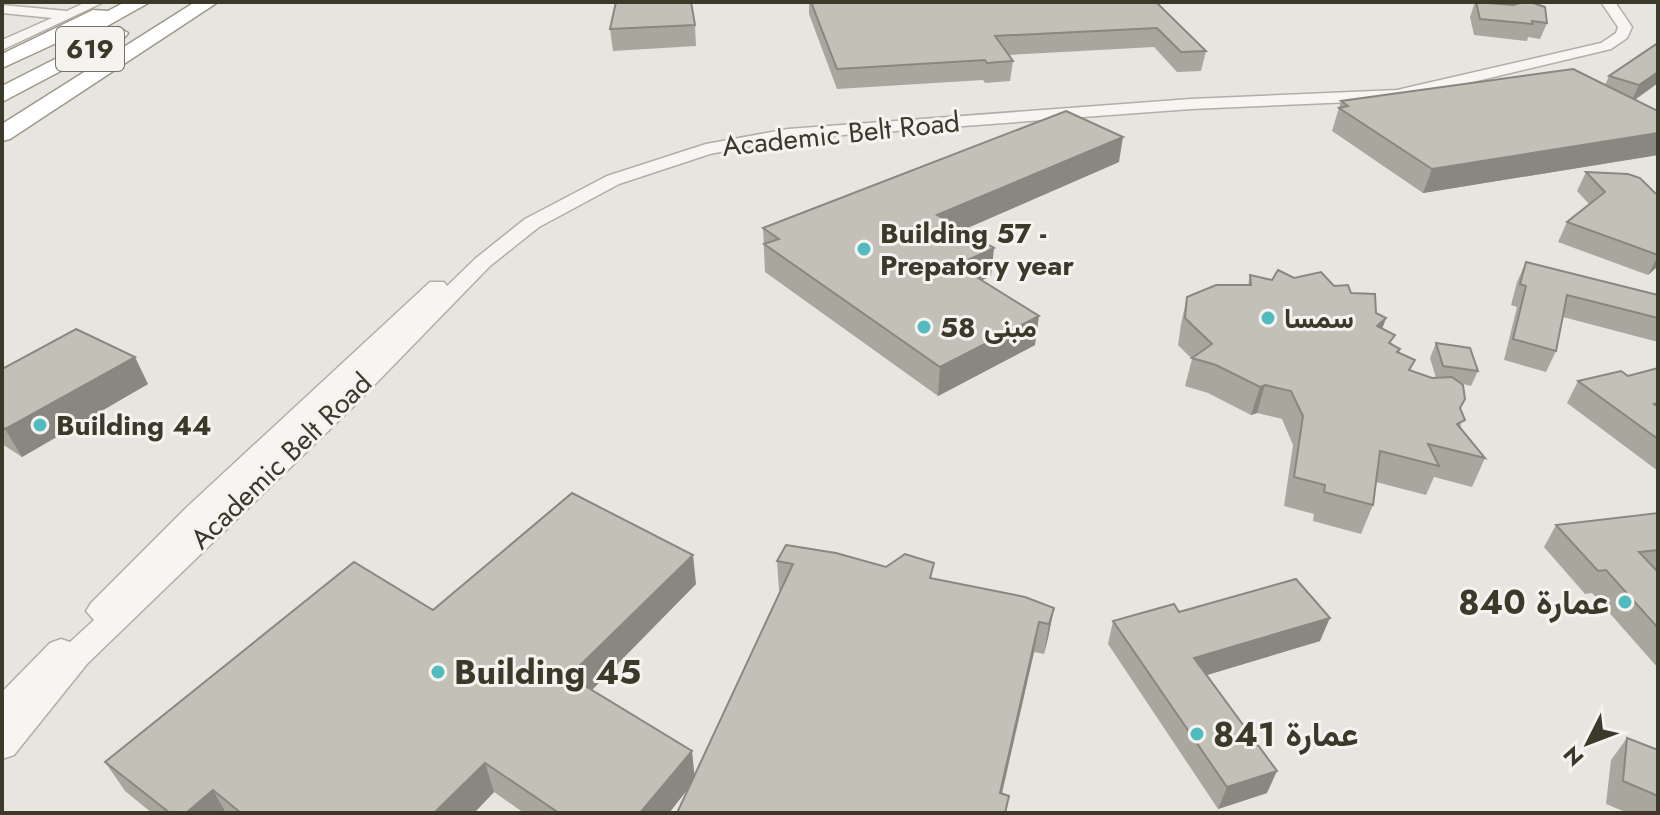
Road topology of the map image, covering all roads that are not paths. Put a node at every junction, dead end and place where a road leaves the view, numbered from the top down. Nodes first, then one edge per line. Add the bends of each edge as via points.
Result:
1 (97, 2) edge
2 (126, 2) edge
3 (140, 2) edge
4 (177, 2) edge
5 (208, 2) edge
6 (1595, 2) edge
7 (1608, 2) edge
8 (2, 9) edge
9 (70, 15) junction
10 (2, 46) edge
11 (2, 62) edge
12 (2, 72) edge
13 (2, 95) edge
14 (2, 134) edge
15 (2, 713) edge
16 (2, 745) edge

1 - 9 street
2 - 11 highway
3 - 12 highway, 619
4 - 13 highway, 619
5 - 14 highway
6 - 15 street, Academic Belt Road via 1608,26 1595,40 1407,84 788,127 658,154 560,191 530,208 463,262 196,514
7 - 16 street, Academic Belt Road via 1625,27 1606,46 1416,91 788,134 706,149 613,180 555,209 483,262 346,401 76,655
8 - 9 street
9 - 10 street

